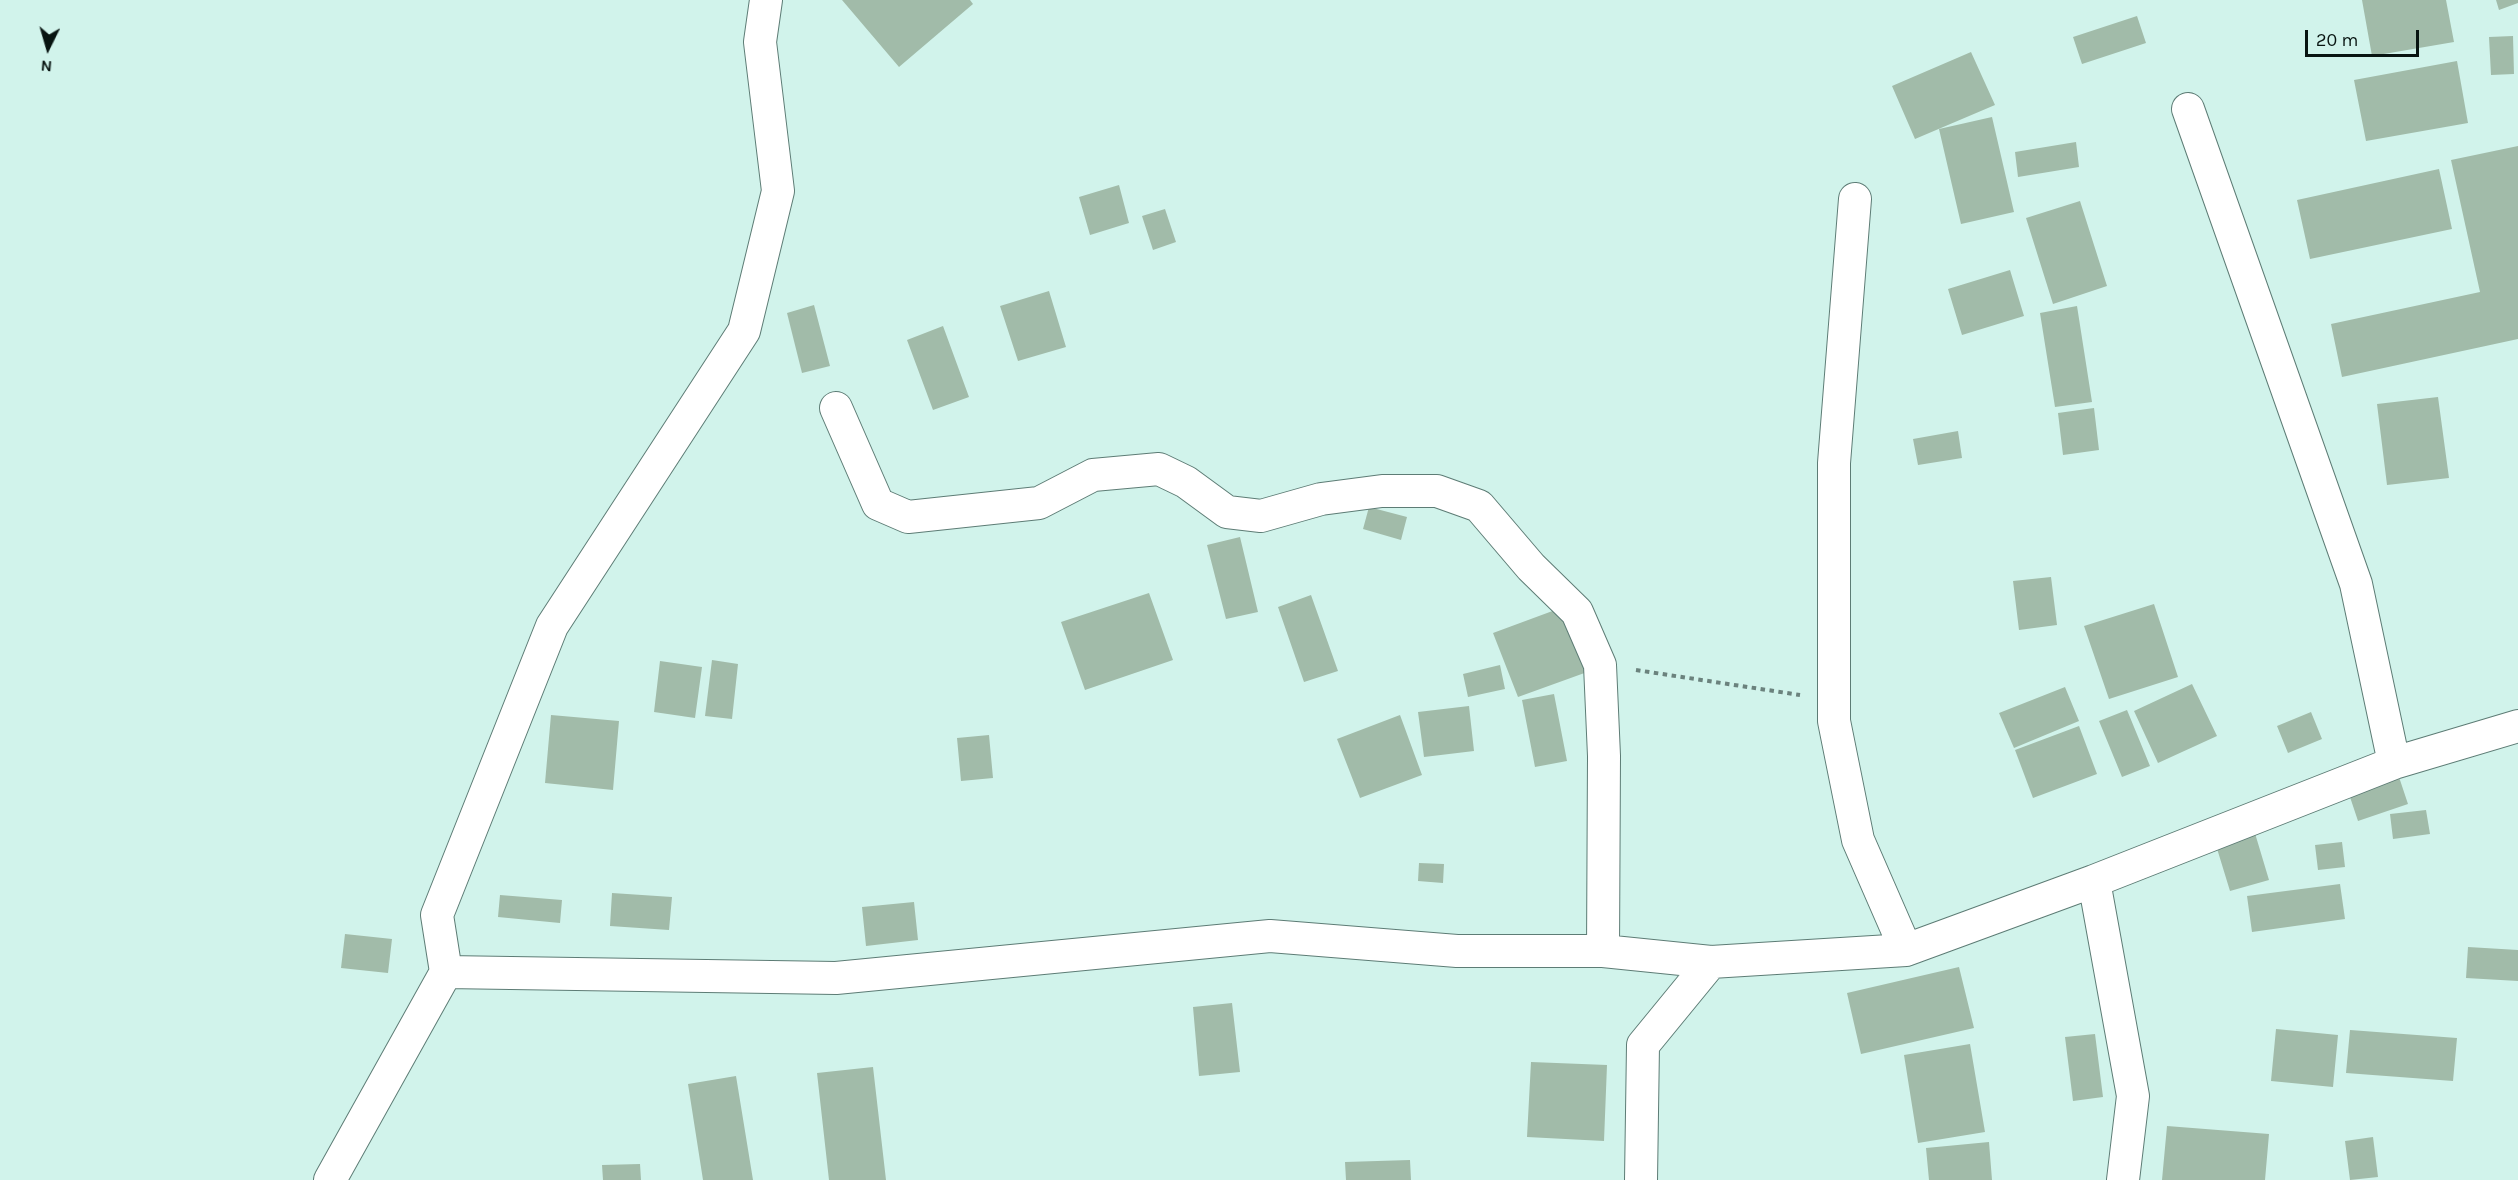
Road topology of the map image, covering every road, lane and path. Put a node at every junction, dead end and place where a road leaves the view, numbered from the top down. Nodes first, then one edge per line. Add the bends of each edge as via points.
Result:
1 (765, 0) edge
2 (2187, 110) dead end
3 (1855, 199) dead end
4 (836, 408) dead end
5 (1600, 665) junction
6 (1834, 720) junction
7 (2516, 736) edge
8 (2394, 763) junction
9 (2094, 880) junction
10 (1906, 950) junction
11 (1603, 951) junction
12 (1711, 962) junction
13 (446, 972) junction
14 (330, 1180) edge
15 (1641, 1180) edge
16 (2123, 1180) edge

1 - 13 street via 760,42 778,191 744,331 552,626 437,915
2 - 8 street via 2356,584
3 - 6 street via 1834,464
4 - 5 street via 878,504 908,517 1039,503 1093,476 1159,469 1186,482 1227,512 1261,516 1321,499 1382,491 1437,491 1479,506 1531,567 1577,612
5 - 6 path via 1798,693
5 - 11 street via 1604,756
6 - 10 street via 1858,840
7 - 8 street
8 - 9 street
9 - 10 street
9 - 16 street via 2133,1096
10 - 12 street
11 - 12 street
11 - 13 street via 1457,951 1270,936 836,978
12 - 15 street via 1642,1045
13 - 14 street

